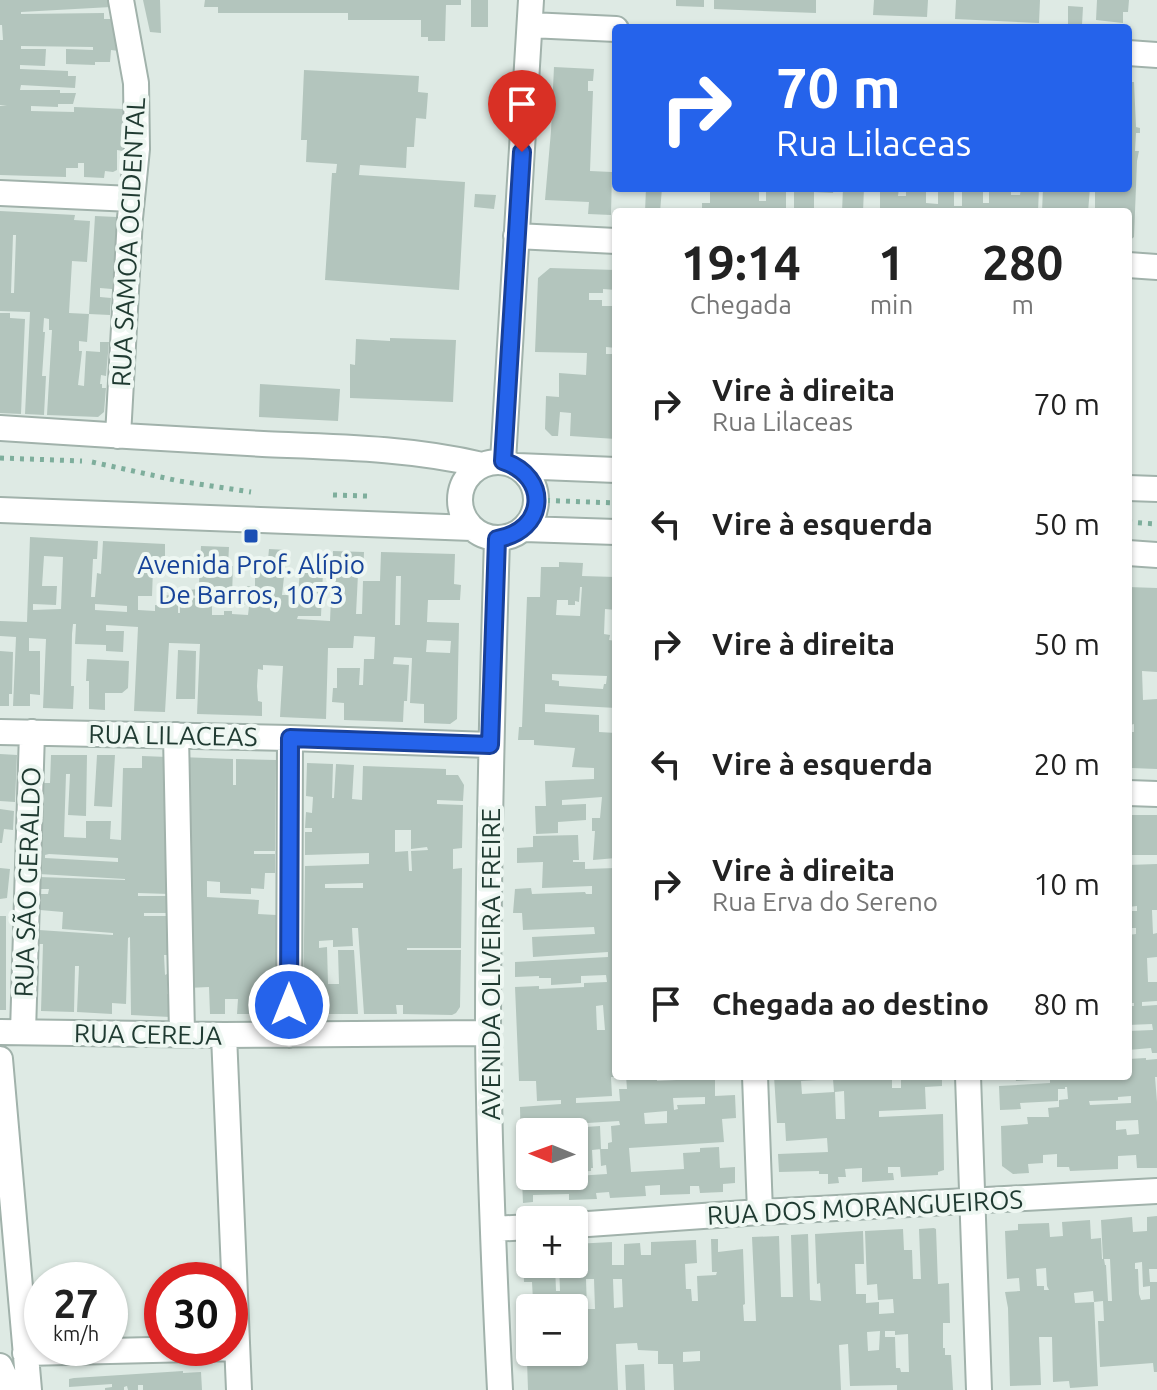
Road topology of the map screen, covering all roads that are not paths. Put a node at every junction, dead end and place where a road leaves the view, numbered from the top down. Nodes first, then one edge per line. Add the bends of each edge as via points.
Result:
1 (121, 0) edge
2 (531, 0) edge
3 (530, 25) junction
4 (612, 29) edge
5 (1132, 53) edge
6 (1157, 55) edge
7 (0, 193) edge
8 (132, 199) junction
9 (516, 236) junction
10 (612, 241) edge
11 (1132, 265) edge
12 (1157, 267) edge
13 (0, 428) edge
14 (118, 436) junction
15 (501, 464) junction
16 (612, 470) edge
17 (1132, 488) edge
18 (1157, 489) edge
19 (0, 510) edge
20 (472, 528) junction
21 (524, 529) junction
22 (612, 532) edge
23 (1157, 537) edge
24 (497, 539) junction
25 (1132, 553) edge
26 (1156, 555) edge
27 (0, 732) edge
28 (32, 732) junction
29 (176, 735) junction
30 (290, 738) junction
31 (490, 745) junction
32 (1132, 793) edge
33 (1157, 794) edge
34 (11, 1032) edge
35 (488, 1033) junction
36 (182, 1034) junction
37 (224, 1035) junction
38 (289, 1035) junction
39 (0, 1059) edge
40 (755, 1080) edge
41 (968, 1080) edge
42 (1157, 1191) edge
43 (972, 1201) junction
44 (760, 1212) junction
45 (588, 1224) edge
46 (516, 1228) edge
47 (493, 1229) junction
48 (233, 1262) edge
49 (24, 1341) edge
50 (0, 1366) edge
51 (26, 1366) edge
52 (238, 1366) edge
53 (11, 1390) edge
54 (29, 1390) edge
55 (239, 1390) edge
56 (500, 1390) edge
57 (979, 1390) edge

1 - 8 street, RUA SAMOA OCIDENTAL via 136,83
2 - 3 street
3 - 4 street
3 - 9 street
5 - 6 street
7 - 8 street
8 - 14 street, RUA SAMOA OCIDENTAL
9 - 10 street
9 - 15 street
11 - 12 street
13 - 14 street
14 - 15 street via 370,449
15 - 16 street
15 - 20 street via 471,473 463,486 461,510
15 - 21 street via 528,475 535,489 533,517
17 - 18 street
19 - 20 street
20 - 24 street
21 - 22 street
21 - 24 street
23 - 26 street
24 - 31 street, AVENIDA OLIVEIRA FREIRE
25 - 26 street
27 - 28 street, RUA LILACEAS
28 - 29 street, RUA LILACEAS
28 - 34 street, RUA SÃO GERALDO
29 - 30 street, RUA LILACEAS
29 - 36 street
30 - 31 street, RUA LILACEAS
30 - 38 street
31 - 35 street, AVENIDA OLIVEIRA FREIRE
32 - 33 street
34 - 36 street, RUA CEREJA
35 - 38 street, RUA CEREJA
35 - 47 street, AVENIDA OLIVEIRA FREIRE
36 - 37 street, RUA CEREJA
37 - 38 street, RUA CEREJA
37 - 48 street
39 - 49 street
40 - 44 street
41 - 43 street
42 - 43 street, RUA DOS MORANGUEIROS
43 - 44 street, RUA DOS MORANGUEIROS
43 - 57 street
44 - 45 street, RUA DOS MORANGUEIROS
46 - 47 street
47 - 56 street, AVENIDA OLIVEIRA FREIRE
50 - 53 street
51 - 54 street
52 - 55 street

